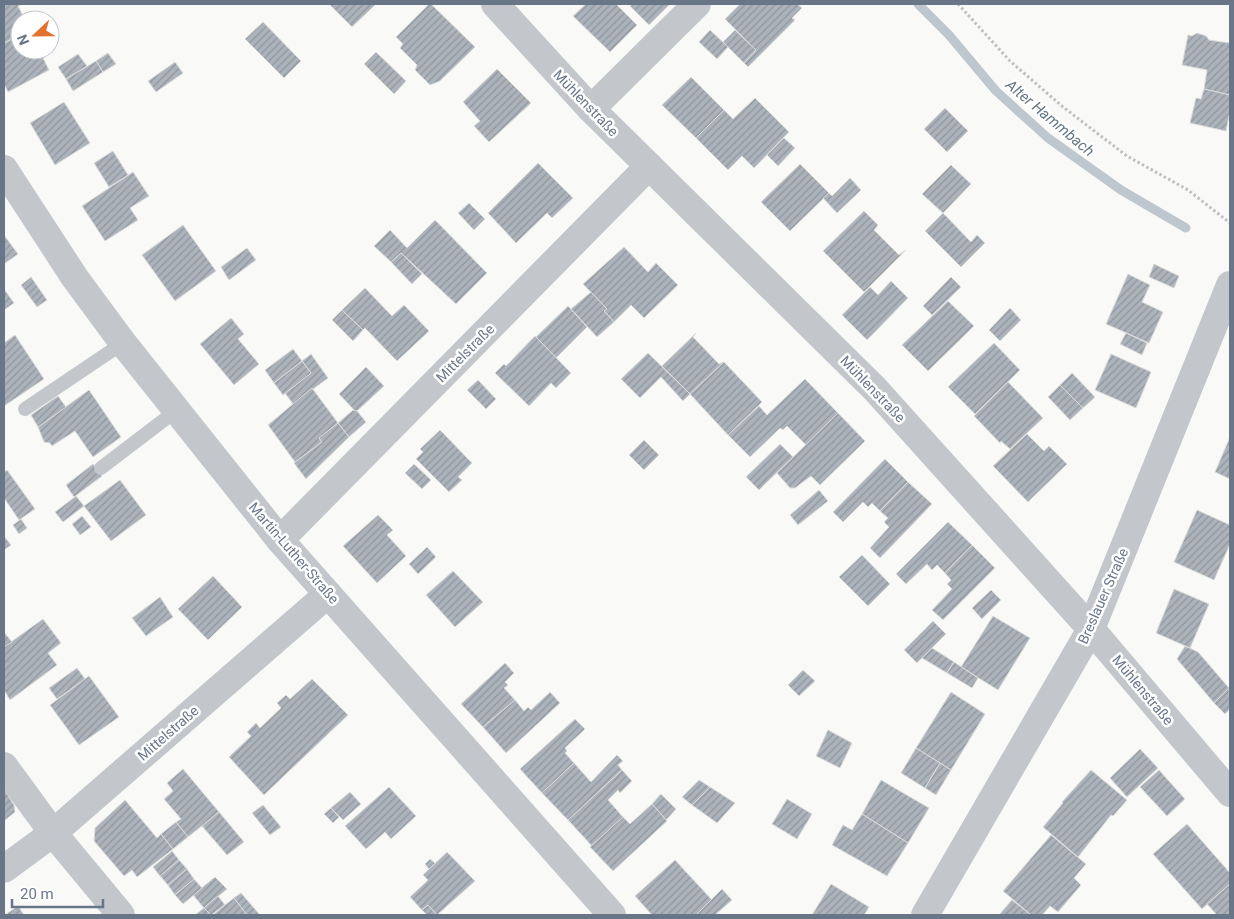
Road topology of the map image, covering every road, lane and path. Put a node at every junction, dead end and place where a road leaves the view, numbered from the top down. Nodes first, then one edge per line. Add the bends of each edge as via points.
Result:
1 (495, 4) edge
2 (697, 4) edge
3 (958, 4) edge
4 (591, 109) junction
5 (649, 166) junction
6 (4, 170) edge
7 (1230, 223) edge
8 (1230, 285) edge
9 (123, 343) junction
10 (26, 409) dead end
11 (176, 410) junction
12 (101, 468) dead end
13 (280, 540) junction
14 (328, 594) junction
15 (1091, 629) junction
16 (4, 766) edge
17 (1230, 793) edge
18 (53, 833) junction
19 (4, 869) edge
20 (121, 915) edge
21 (612, 915) edge
22 (925, 915) edge

1 - 4 street, Mühlenstraße
2 - 4 street
3 - 7 path via 1010,61 1063,107 1127,156 1188,190
4 - 5 street, Mühlenstraße
5 - 13 street, Mittelstraße
5 - 15 street, Mühlenstraße via 875,389
6 - 9 street, Martin-Luther-Straße via 75,278
8 - 15 street, Breslauer Straße
9 - 10 lane
9 - 11 street, Martin-Luther-Straße
11 - 12 lane
11 - 13 street, Martin-Luther-Straße
13 - 14 street, Martin-Luther-Straße
14 - 18 street, Mittelstraße
14 - 21 street, Martin-Luther-Straße
15 - 17 street, Mühlenstraße
15 - 22 street, Breslauer Straße
16 - 18 street
18 - 19 street, Mittelstraße
18 - 20 street

